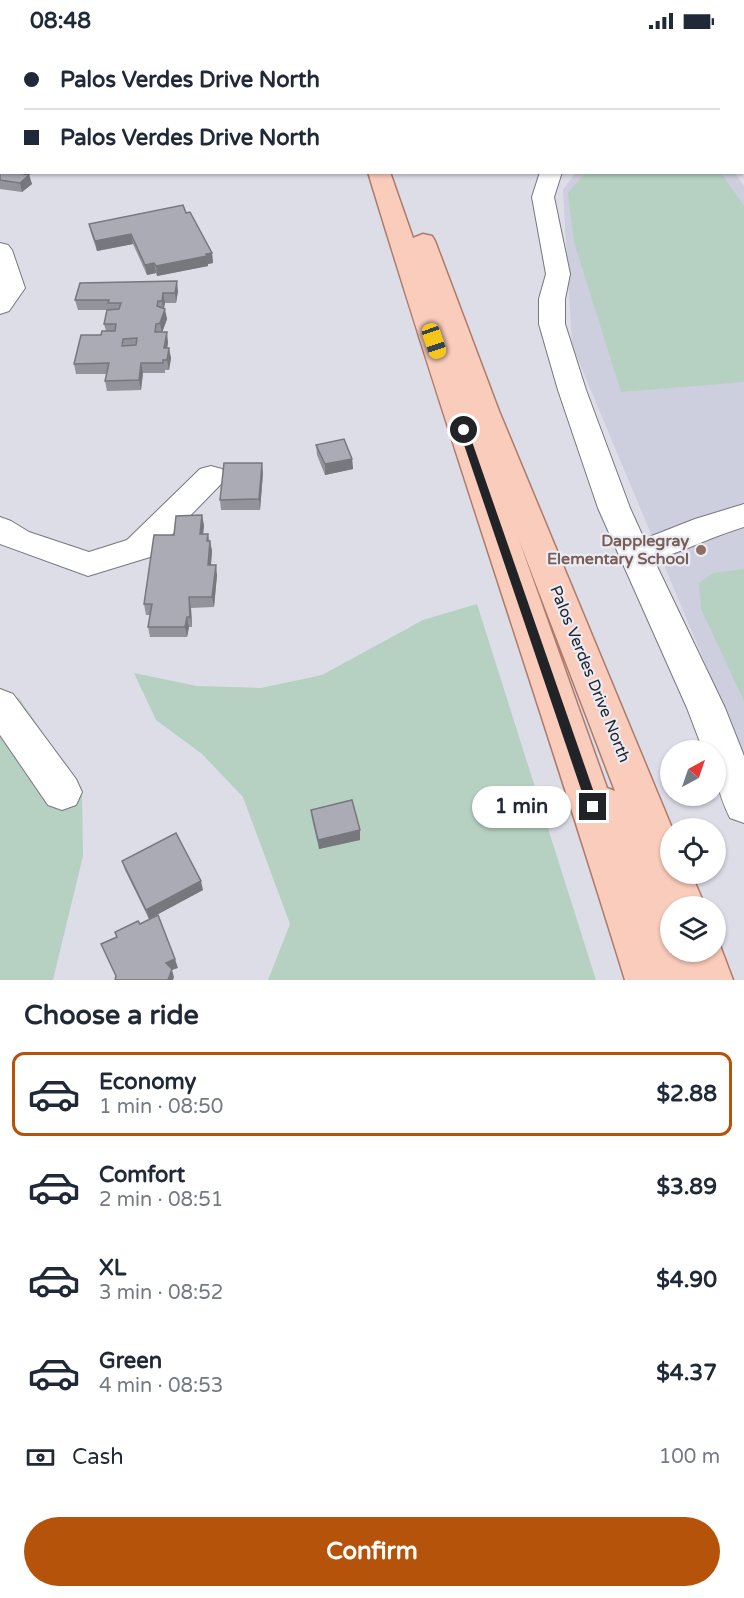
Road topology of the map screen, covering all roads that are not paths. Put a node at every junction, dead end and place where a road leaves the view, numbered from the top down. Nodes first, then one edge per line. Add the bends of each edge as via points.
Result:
1 (380, 174) edge
2 (396, 174) edge
3 (550, 174) edge
4 (0, 250) edge
5 (0, 306) edge
6 (211, 476) dead end
7 (744, 514) edge
8 (0, 530) edge
9 (635, 553) junction
10 (0, 705) edge
11 (586, 786) junction
12 (62, 792) dead end
13 (744, 805) edge
14 (678, 896) edge
15 (703, 962) edge
16 (649, 980) edge
17 (681, 980) edge
18 (709, 980) edge

1 - 11 main road
2 - 14 main road, Palos Verdes Drive North via 484,411
3 - 9 street via 543,197 558,274 552,324 614,508
4 - 5 street via 13,288
6 - 8 street via 138,549 88,564
7 - 9 street
9 - 13 street via 706,708
10 - 12 street
11 - 16 main road
11 - 17 main road via 632,844
15 - 18 main road

